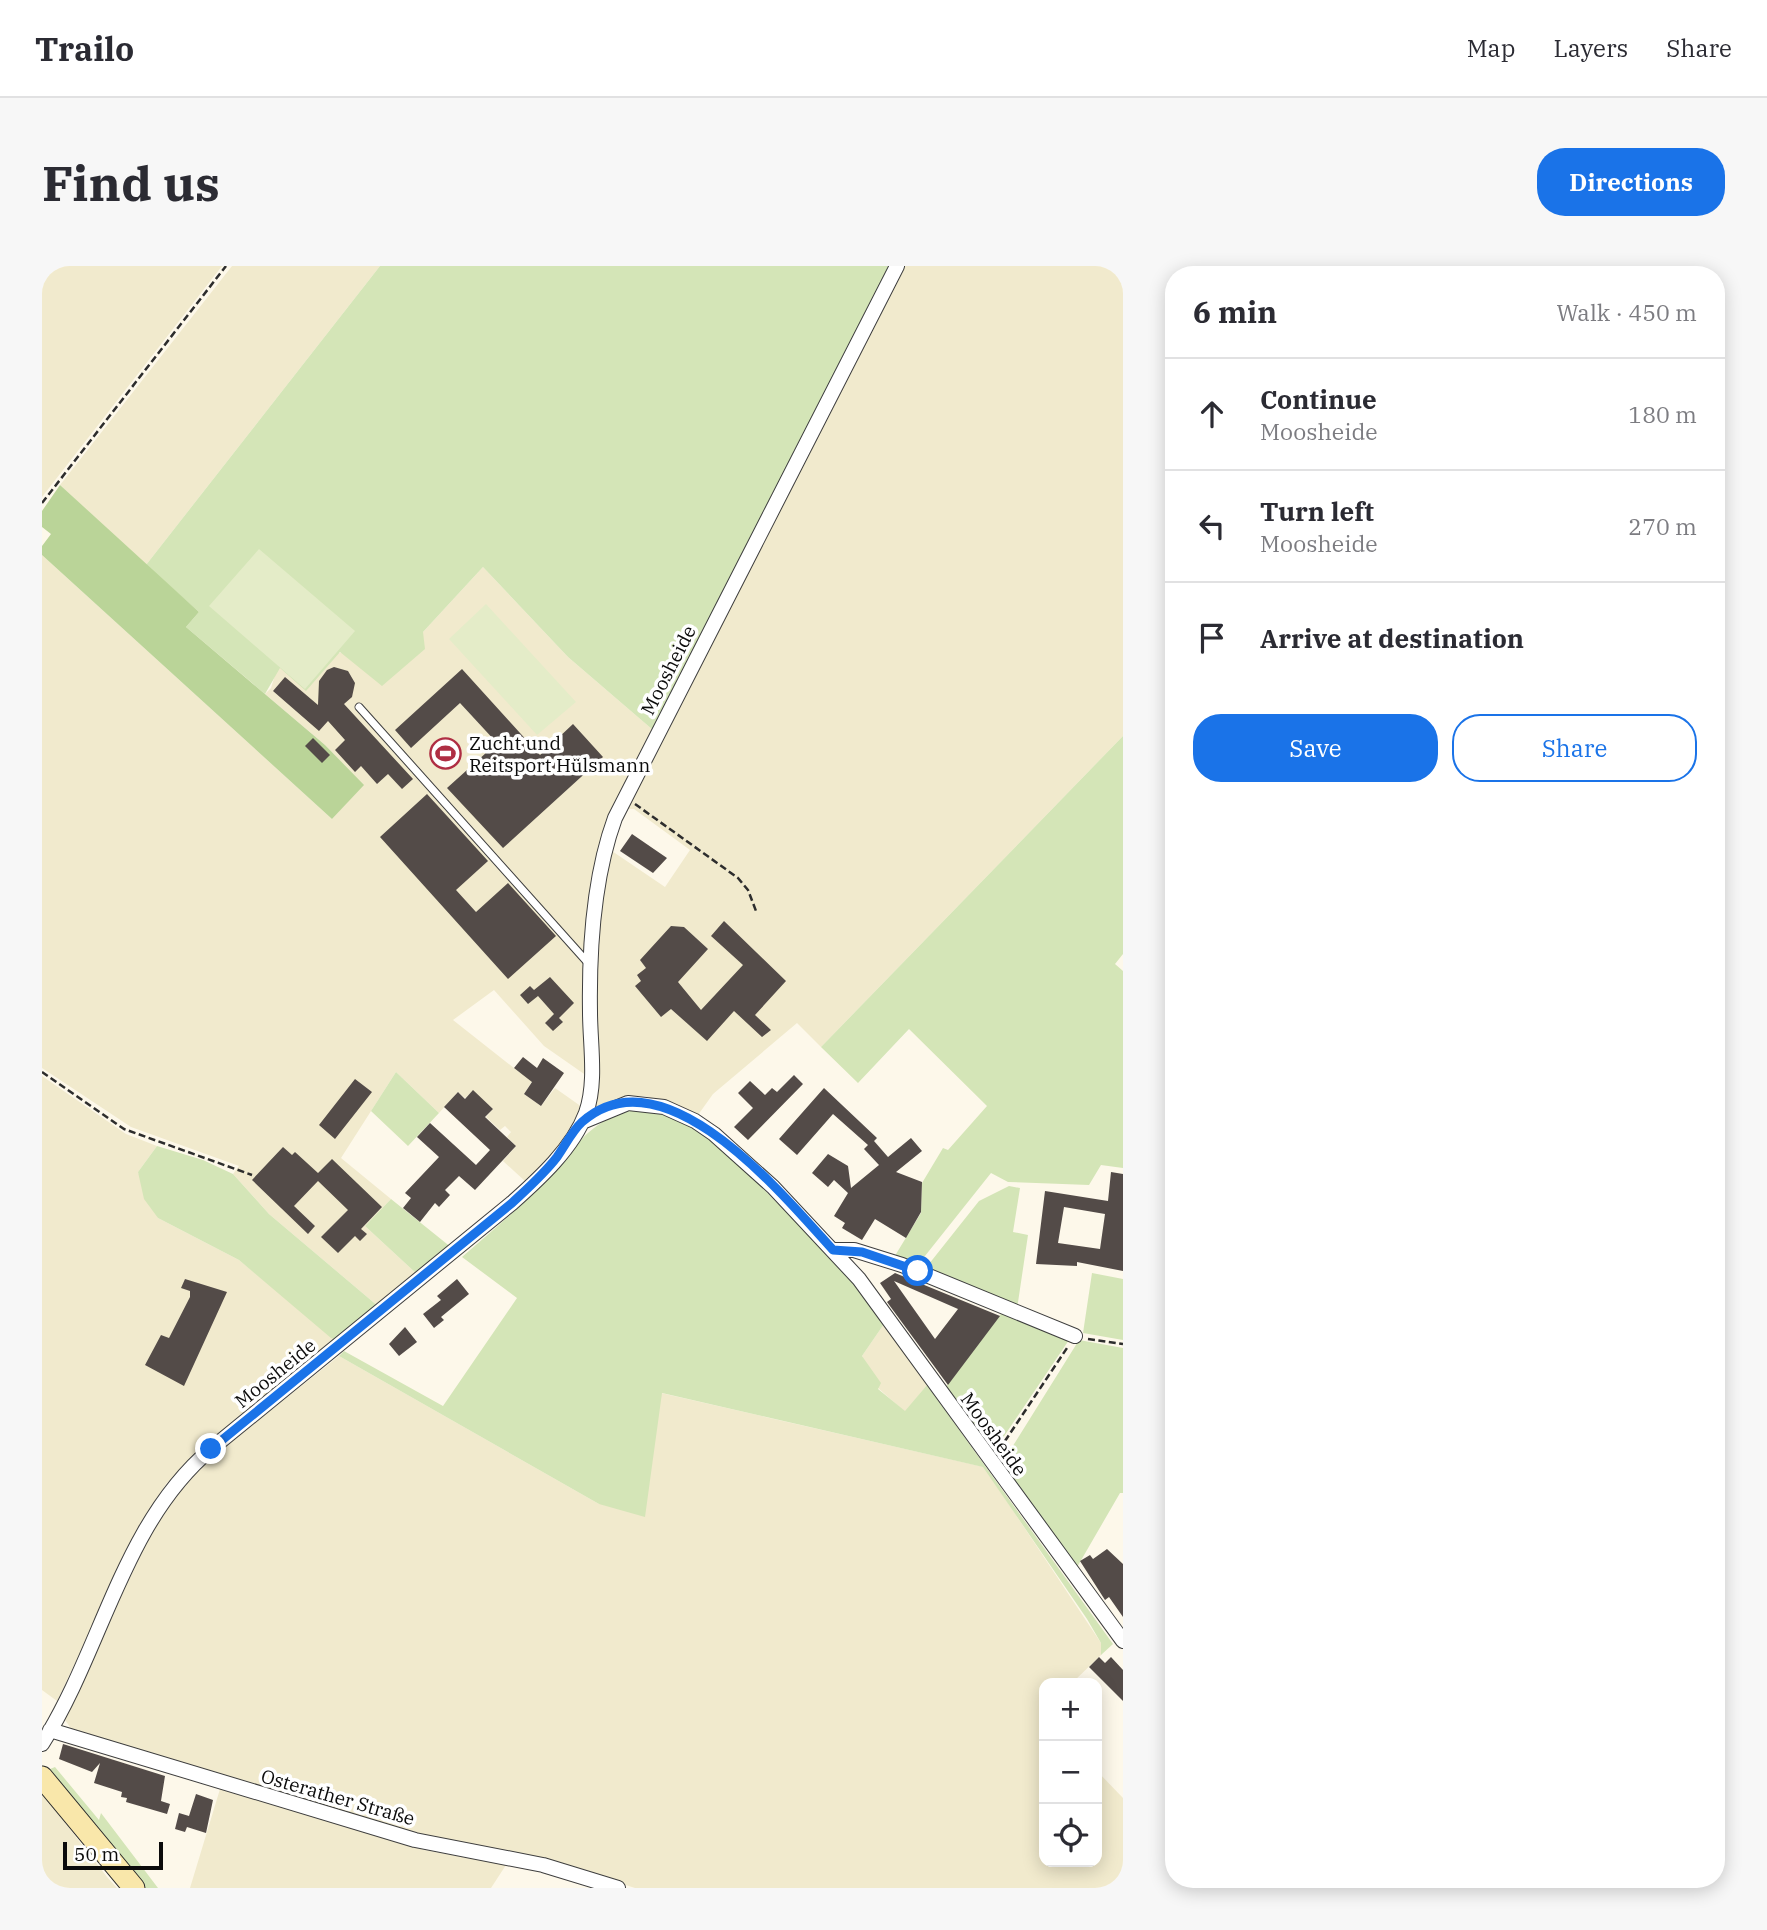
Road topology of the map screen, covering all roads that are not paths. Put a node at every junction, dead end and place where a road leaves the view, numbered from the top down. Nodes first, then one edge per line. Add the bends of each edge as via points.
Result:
1 (897, 266) edge
2 (359, 707) dead end
3 (591, 967) junction
4 (582, 1122) junction
5 (833, 1250) junction
6 (1075, 1336) road end
7 (1123, 1641) edge
8 (50, 1730) junction
9 (42, 1744) edge
10 (43, 1781) edge
11 (134, 1888) edge
12 (618, 1888) edge

1 - 3 street, Moosheide via 612,825 600,870
2 - 3 lane
3 - 4 street, Moosheide via 590,1091
4 - 5 street, Moosheide via 635,1102 683,1115 738,1153
4 - 8 street, Moosheide via 546,1170 512,1203 211,1449 172,1487 139,1542
5 - 6 street via 853,1250 902,1265
5 - 7 street, Moosheide via 859,1279
8 - 9 street, Moosheide
8 - 12 street, Osterather Straße via 406,1837 543,1866
10 - 11 main road

